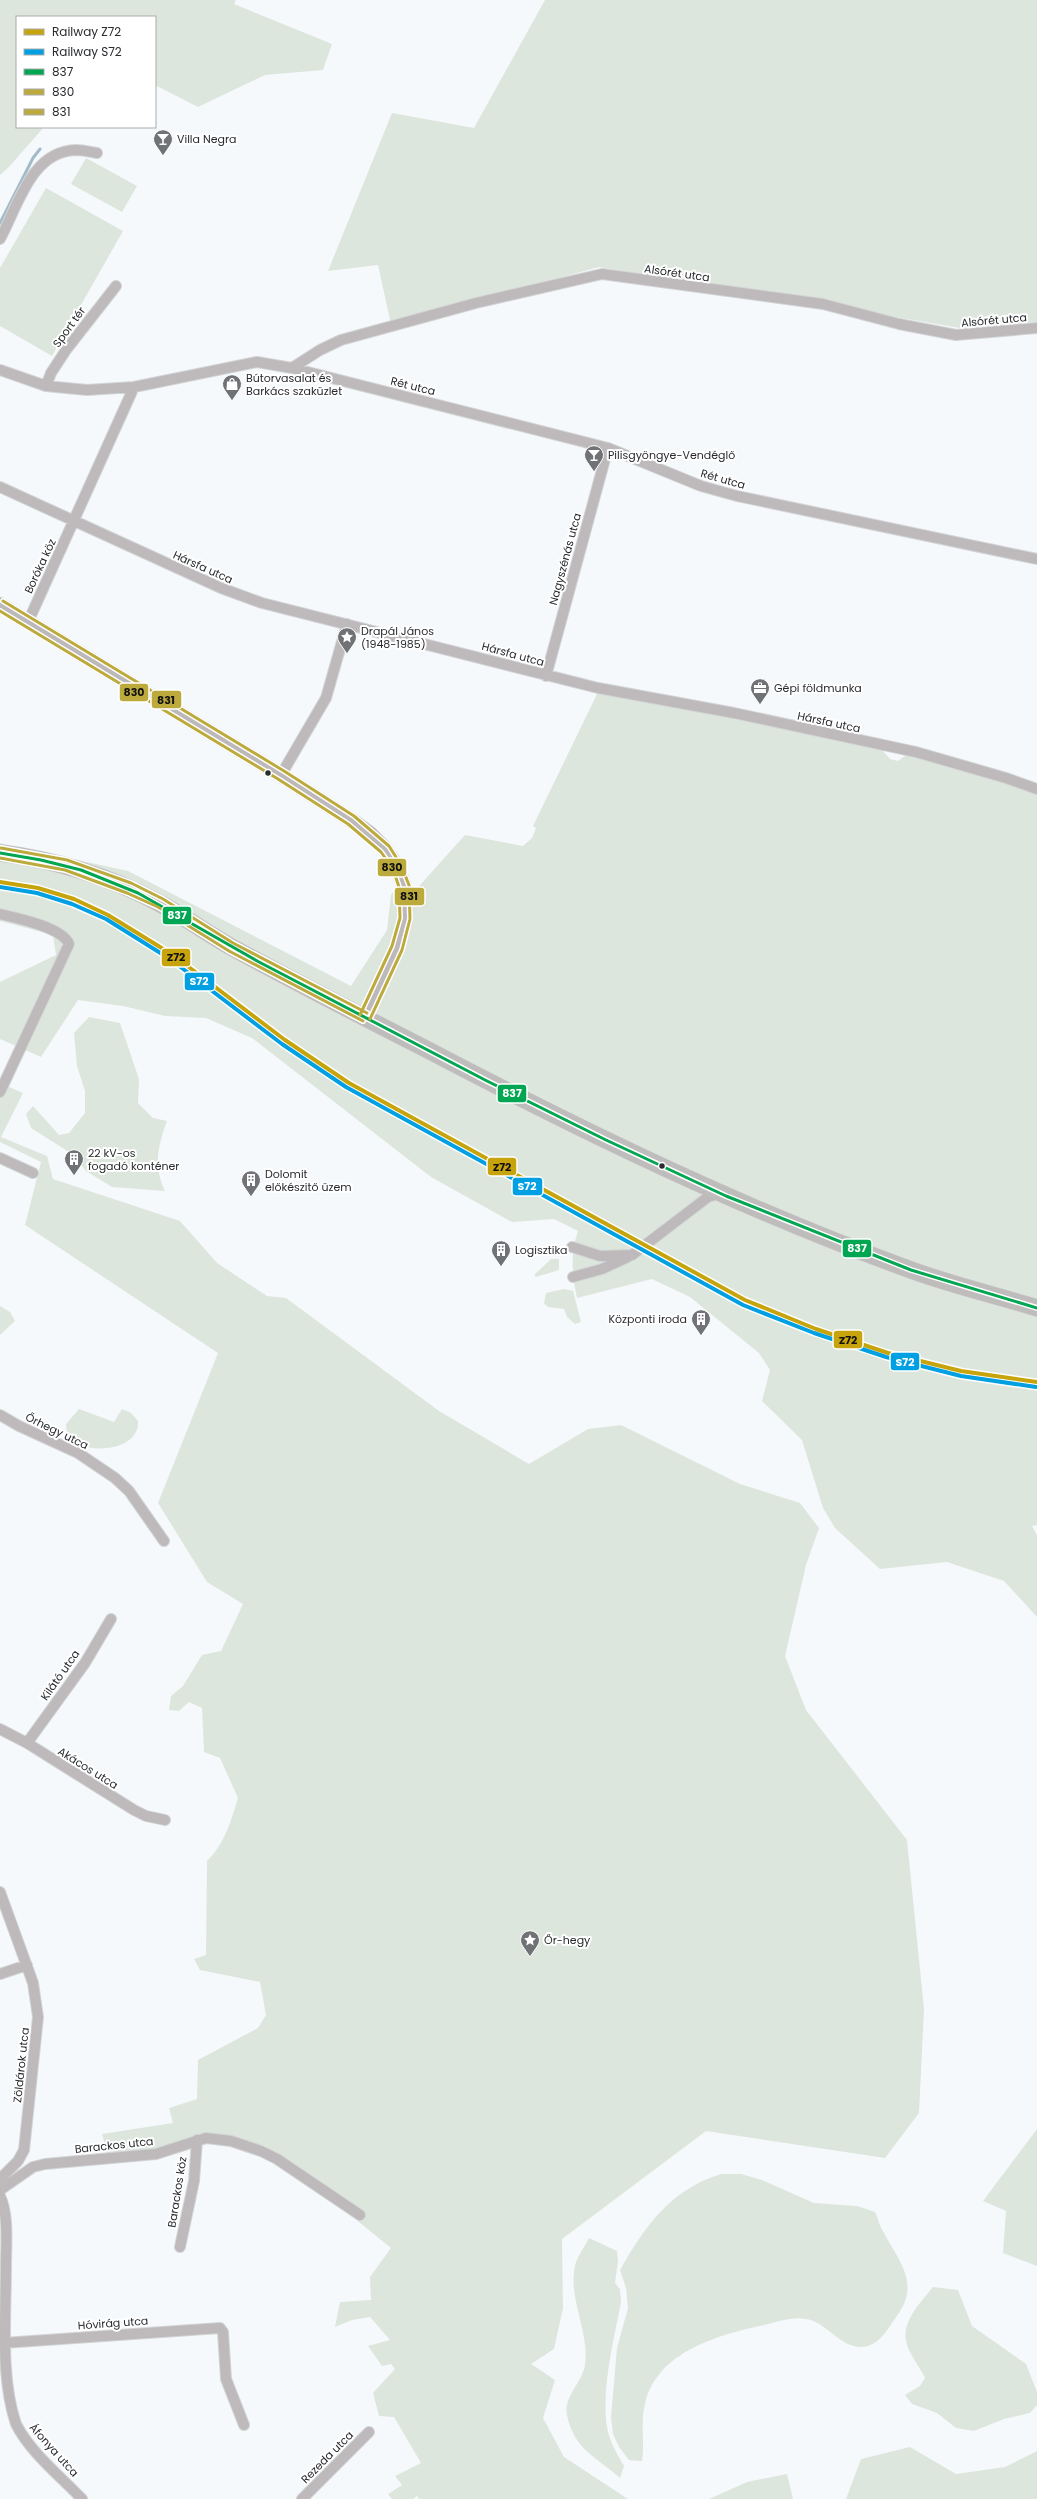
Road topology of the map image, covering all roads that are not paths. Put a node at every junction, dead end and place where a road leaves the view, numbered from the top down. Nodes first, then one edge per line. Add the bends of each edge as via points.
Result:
1 (97, 153) dead end
2 (0, 239) edge
3 (116, 286) dead end
4 (1037, 328) edge
5 (292, 368) junction
6 (0, 370) edge
7 (46, 386) junction
8 (134, 387) junction
9 (608, 448) junction
10 (0, 487) edge
11 (74, 521) junction
12 (1037, 559) edge
13 (0, 605) edge
14 (28, 622) junction
15 (348, 624) junction
16 (546, 676) junction
17 (281, 775) junction
18 (1037, 789) edge
19 (0, 853) edge
20 (0, 914) edge
21 (365, 1017) junction
22 (0, 1092) edge
23 (0, 1158) edge
24 (32, 1173) dead end
25 (694, 1181) junction
26 (721, 1193) junction
27 (695, 1207) junction
28 (572, 1247) dead end
29 (632, 1255) junction
30 (573, 1277) dead end
31 (1037, 1308) edge
32 (0, 1414) edge
33 (164, 1541) dead end
34 (111, 1619) dead end
35 (0, 1729) edge
36 (26, 1743) junction
37 (165, 1820) dead end
38 (0, 1892) edge
39 (27, 1965) junction
40 (0, 1974) edge
41 (197, 2140) junction
42 (0, 2179) edge
43 (0, 2190) edge
44 (0, 2196) edge
45 (360, 2215) dead end
46 (180, 2247) dead end
47 (3, 2343) junction
48 (244, 2425) dead end
49 (369, 2432) dead end
50 (82, 2499) edge
51 (302, 2499) edge

1 - 2 street via 76,150 60,153 38,166
3 - 7 street, Sport tér via 70,345 51,373
4 - 5 street, Alsórét utca via 956,335 898,324 823,304 602,274 476,303 341,340
5 - 8 street, Rét utca via 257,362
5 - 9 street, Rét utca
6 - 7 street
7 - 8 street, Rét utca via 74,390
8 - 11 street, Boróka köz
9 - 12 street, Rét utca via 701,486 737,496
9 - 16 street, Nagyszénás utca
10 - 11 street, Hársfa utca
11 - 14 street, Boróka köz
11 - 15 street, Hársfa utca via 241,596
13 - 14 main road
14 - 17 main road
15 - 16 street, Hársfa utca
15 - 17 street via 326,698
16 - 18 street, Hársfa utca via 916,752
17 - 21 main road via 370,834 385,849 397,867 404,886 405,919 397,948
19 - 21 main road via 66,865 129,888 160,903 231,947
20 - 22 street via 52,929 68,940 69,944
21 - 25 main road via 535,1106
23 - 24 street
25 - 26 main road
25 - 27 street via 699,1197
26 - 27 street via 708,1197
26 - 31 main road via 914,1271
27 - 29 street
28 - 29 street via 600,1256
29 - 30 street via 602,1269
32 - 33 street, Őrhegy utca via 19,1426 78,1453 115,1478 129,1491
34 - 36 street, Kilátó utca via 85,1663
35 - 36 street, Akácos utca
36 - 37 street, Akácos utca via 134,1810 146,1816
38 - 39 street, Zöldárok utca
39 - 40 street
39 - 42 street, Zöldárok utca via 33,1983 38,2030 24,2150 18,2161
41 - 43 street, Barackos utca via 156,2154 44,2164 33,2168
41 - 45 street, Barackos utca via 206,2138 232,2141 261,2150
41 - 46 street, Barackos köz via 194,2181
44 - 47 street, Áfonya utca via 5,2226 6,2309
47 - 48 street, Hóvirág utca via 220,2328 223,2332 226,2379
47 - 50 street, Áfonya utca via 5,2391 9,2410 16,2425 29,2443
49 - 51 street, Rezeda utca

